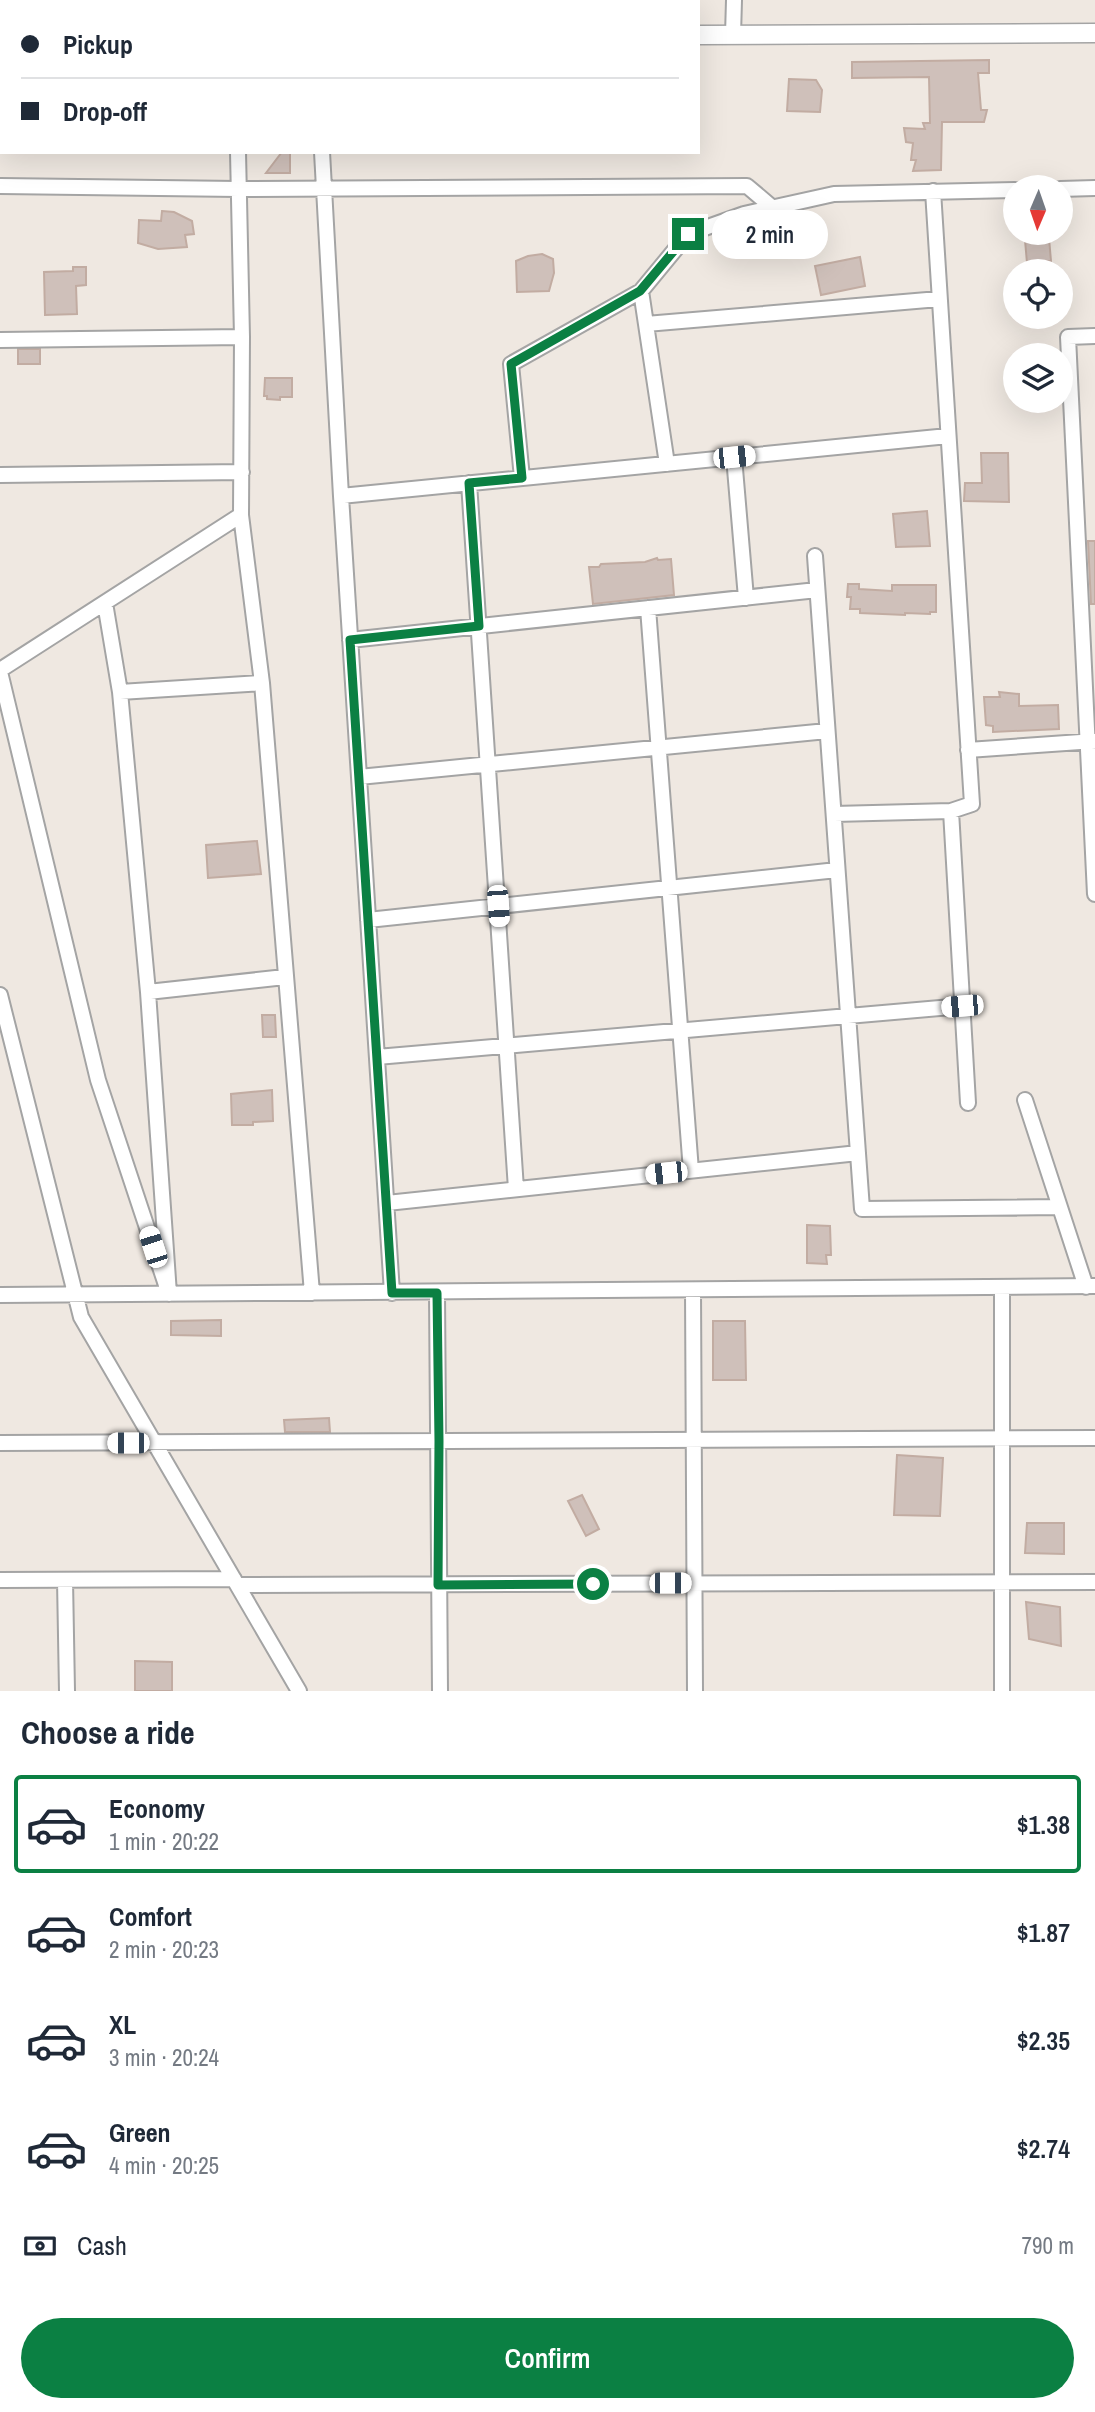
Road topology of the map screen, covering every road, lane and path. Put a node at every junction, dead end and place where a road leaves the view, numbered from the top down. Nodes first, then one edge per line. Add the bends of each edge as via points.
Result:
1 (734, 0) edge
2 (1095, 33) edge
3 (733, 34) junction
4 (700, 35) edge
5 (238, 154) edge
6 (322, 154) edge
7 (0, 186) edge
8 (1095, 188) edge
9 (238, 189) junction
10 (323, 189) junction
11 (1073, 189) edge
12 (1003, 190) edge
13 (933, 191) junction
14 (773, 208) junction
15 (640, 291) junction
16 (939, 299) junction
17 (646, 324) junction
18 (1095, 336) edge
19 (242, 337) junction
20 (0, 340) edge
21 (948, 436) junction
22 (734, 457) junction
23 (667, 464) junction
24 (242, 472) junction
25 (0, 475) edge
26 (522, 478) junction
27 (469, 483) junction
28 (341, 496) junction
29 (241, 515) junction
30 (815, 556) dead end
31 (817, 590) junction
32 (746, 598) junction
33 (105, 603) junction
34 (648, 608) junction
35 (479, 626) junction
36 (350, 640) junction
37 (0, 671) edge
38 (262, 683) junction
39 (120, 692) junction
40 (827, 731) junction
41 (1091, 741) edge
42 (658, 747) junction
43 (968, 750) junction
44 (488, 764) junction
45 (359, 777) junction
46 (951, 811) junction
47 (834, 814) junction
48 (837, 870) junction
49 (669, 888) junction
50 (1095, 894) edge
51 (498, 906) junction
52 (368, 920) junction
53 (285, 977) junction
54 (148, 992) junction
55 (0, 995) edge
56 (962, 1006) junction
57 (848, 1016) junction
58 (680, 1031) junction
59 (507, 1046) junction
60 (377, 1057) junction
61 (1025, 1100) dead end
62 (968, 1103) dead end
63 (858, 1153) junction
64 (691, 1171) junction
65 (516, 1189) junction
66 (387, 1203) junction
67 (1060, 1207) junction
68 (1002, 1287) junction
69 (1091, 1287) edge
70 (693, 1290) junction
71 (312, 1293) junction
72 (392, 1293) junction
73 (437, 1293) junction
74 (75, 1294) junction
75 (169, 1294) junction
76 (0, 1295) edge
77 (1002, 1438) junction
78 (1095, 1438) edge
79 (695, 1439) junction
80 (439, 1441) junction
81 (0, 1443) edge
82 (154, 1443) junction
83 (0, 1580) edge
84 (65, 1580) junction
85 (1002, 1581) junction
86 (236, 1582) junction
87 (1095, 1582) edge
88 (696, 1583) junction
89 (438, 1585) junction
90 (67, 1691) edge
91 (299, 1691) edge
92 (440, 1691) edge
93 (695, 1691) edge
94 (1002, 1691) edge

1 - 3 street
2 - 3 street
3 - 4 street
5 - 9 street
6 - 10 street
7 - 9 street
8 - 11 street
9 - 10 street
9 - 19 street
10 - 14 street via 747,186
10 - 28 street
12 - 13 street
13 - 14 street via 835,194
13 - 16 street
14 - 15 street via 688,234
15 - 17 street
15 - 26 street via 511,364
16 - 17 street
16 - 21 street
17 - 23 street
18 - 41 street via 1068,337
19 - 20 street
19 - 24 street
21 - 22 street
21 - 43 street
22 - 23 street
22 - 32 street
23 - 26 street
24 - 25 street
24 - 29 street
26 - 27 street
27 - 28 street
27 - 35 street
28 - 36 street
29 - 33 street
29 - 38 street
30 - 31 street
31 - 32 street
31 - 40 street
32 - 34 street
33 - 37 street
33 - 39 street
34 - 35 street
34 - 42 street
35 - 36 street
35 - 44 street
36 - 45 street
37 - 75 street via 98,1080
38 - 39 street
38 - 53 street
39 - 54 street
40 - 42 street
40 - 47 street
41 - 43 street
41 - 50 street
42 - 44 street
42 - 49 street
43 - 46 street via 972,804
44 - 45 street
44 - 51 street
45 - 52 street
46 - 47 street
46 - 56 street
47 - 48 street
48 - 49 street
48 - 57 street
49 - 51 street
49 - 58 street
51 - 52 street
51 - 59 street
52 - 60 street
53 - 54 street
53 - 71 street
54 - 75 street
55 - 74 street
56 - 57 street
56 - 62 street
57 - 58 street
57 - 63 street
58 - 59 street
58 - 64 street
59 - 60 street
59 - 65 street
60 - 66 street
61 - 67 street
63 - 64 street
63 - 67 street via 862,1209
64 - 65 street
65 - 66 street
66 - 72 street
67 - 69 street
68 - 69 street
68 - 70 street
68 - 77 street
70 - 73 street
70 - 79 street
71 - 72 street
71 - 75 street
72 - 73 street
73 - 80 street
74 - 75 street
74 - 76 street
74 - 82 street via 80,1317
77 - 78 street
77 - 79 street
77 - 85 street
79 - 80 street
79 - 88 street
80 - 82 street
80 - 89 street
81 - 82 street
82 - 86 street
83 - 84 street
84 - 86 street
84 - 90 street
85 - 87 street
85 - 88 street
85 - 94 street
86 - 89 street
86 - 91 street
88 - 89 street
88 - 93 street
89 - 92 street

